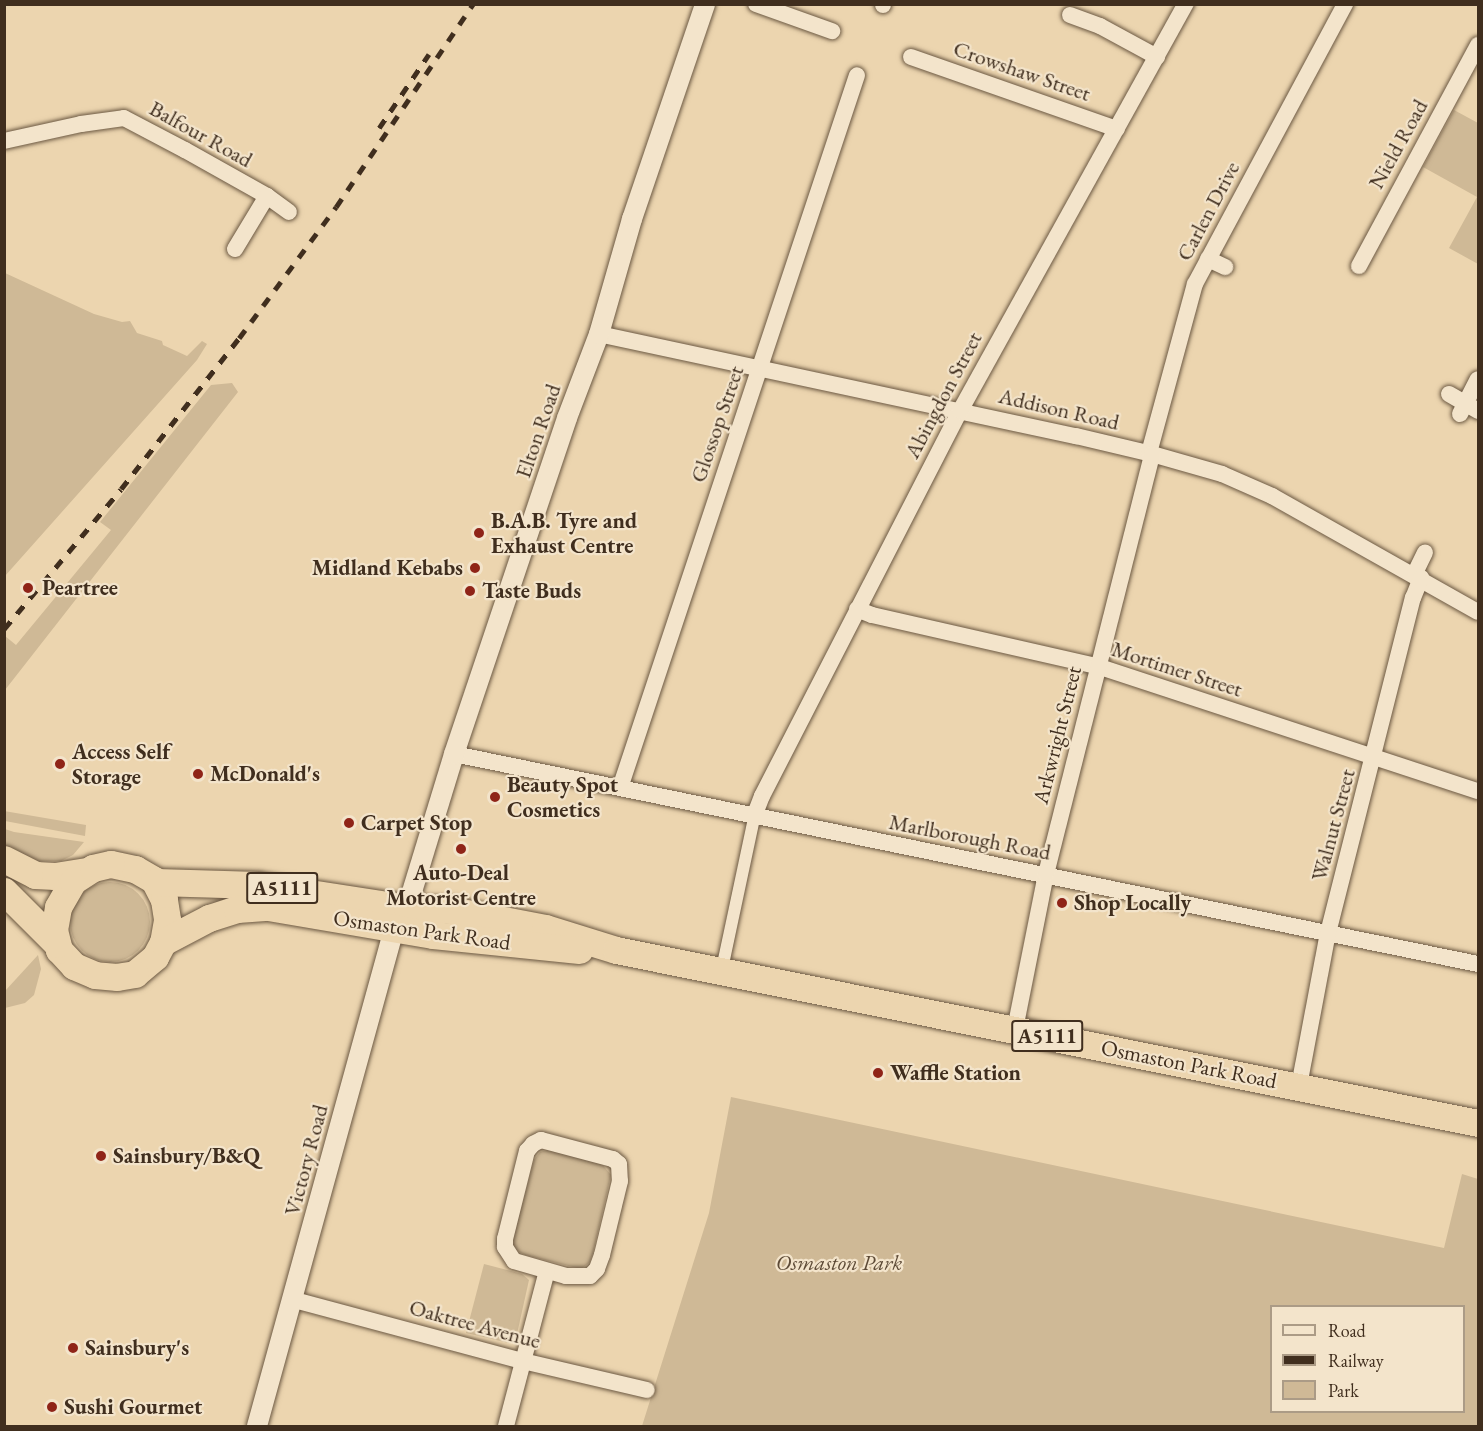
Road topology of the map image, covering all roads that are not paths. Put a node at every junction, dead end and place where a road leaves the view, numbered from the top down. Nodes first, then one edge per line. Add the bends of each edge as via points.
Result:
1 (705, 4) edge
2 (756, 4) edge
3 (1091, 4) edge
4 (1186, 4) edge
5 (1345, 4) edge
6 (832, 32) dead end
7 (1479, 45) edge
8 (911, 57) dead end
9 (1157, 57) junction
10 (858, 75) dead end
11 (1117, 129) junction
12 (4, 141) edge
13 (267, 196) junction
14 (289, 212) dead end
15 (235, 249) dead end
16 (1208, 259) junction
17 (1359, 266) dead end
18 (1225, 267) dead end
19 (599, 334) junction
20 (760, 369) junction
21 (1479, 379) edge
22 (1449, 394) dead end
23 (1468, 410) edge
24 (960, 411) junction
25 (1150, 453) junction
26 (1425, 552) dead end
27 (1418, 577) junction
28 (857, 609) junction
29 (1479, 612) edge
30 (1097, 666) junction
31 (454, 754) junction
32 (1374, 757) junction
33 (620, 788) junction
34 (1479, 791) edge
35 (755, 814) junction
36 (4, 860) edge
37 (85, 871) junction
38 (1046, 874) junction
39 (156, 882) junction
40 (4, 891) edge
41 (400, 918) junction
42 (1328, 933) junction
43 (163, 942) junction
44 (57, 944) junction
45 (1479, 963) edge
46 (722, 969) junction
47 (1015, 1029) junction
48 (1299, 1086) junction
49 (1479, 1123) edge
50 (547, 1271) junction
51 (291, 1299) junction
52 (524, 1361) junction
53 (647, 1390) dead end
54 (257, 1426) edge
55 (506, 1426) edge

1 - 19 street, Elton Road via 632,219
2 - 6 street
3 - 9 street via 1078,18
4 - 9 street, Abingdon Street
5 - 16 street, Carlen Drive
7 - 17 street, Nield Road
8 - 11 street, Crowshaw Street
9 - 11 street, Abingdon Street
10 - 20 street, Glossop Street
11 - 24 street, Abingdon Street
12 - 13 street, Balfour Road via 124,118
13 - 14 street, Balfour Road
13 - 15 street, Balfour Road
16 - 18 street
16 - 25 street, Carlen Drive via 1195,284
19 - 20 street, Addison Road
19 - 31 street, Elton Road
20 - 24 street, Addison Road
20 - 33 street, Glossop Street
21 - 23 street
22 - 23 street
24 - 25 street, Addison Road
24 - 28 street, Abingdon Street
25 - 27 street, Addison Road via 1246,483
25 - 30 street, Arkwright Street
26 - 27 street, Walnut Street
27 - 29 street, Addison Road
27 - 32 street, Walnut Street
28 - 30 street, Mortimer Street
28 - 35 street, Abingdon Street
30 - 32 street, Mortimer Street
30 - 38 street, Arkwright Street
31 - 33 street, Marlborough Road
31 - 41 street, Elton Road
32 - 34 street, Mortimer Street
32 - 42 street, Walnut Street
33 - 35 street, Marlborough Road
35 - 38 street, Marlborough Road via 856,838
35 - 46 street
36 - 37 highway, Osmaston Park Road / A5111 via 35,875
37 - 39 highway, Osmaston Park Road / A5111 via 102,865 122,866 146,873
37 - 44 highway via 72,881 58,907 54,930
38 - 42 street, Marlborough Road
38 - 47 street, Arkwright Street
39 - 41 highway, Osmaston Park Road / A5111 via 258,885
39 - 43 highway, Osmaston Park Road / A5111 via 167,909
40 - 44 highway, A5111
41 - 43 highway, Osmaston Park Road / A5111 via 268,907 237,909
41 - 46 highway, Osmaston Park Road / A5111 via 572,950 616,950
41 - 51 street, Victory Road
42 - 45 street, Marlborough Road
42 - 48 street, Walnut Street
43 - 44 highway, Osmaston Park Road / A5111 via 146,967 135,974 117,977 84,972 67,960
46 - 47 highway, Osmaston Park Road / A5111
47 - 48 highway, Osmaston Park Road / A5111
48 - 49 highway, Osmaston Park Road / A5111
50 - 50 street via 514,1261 505,1247 528,1151 541,1140 613,1159 620,1164 622,1173 597,1269 580,1278
50 - 52 street
51 - 52 street, Oaktree Avenue
51 - 54 street, Victory Road
52 - 53 street, Oaktree Avenue
52 - 55 street

